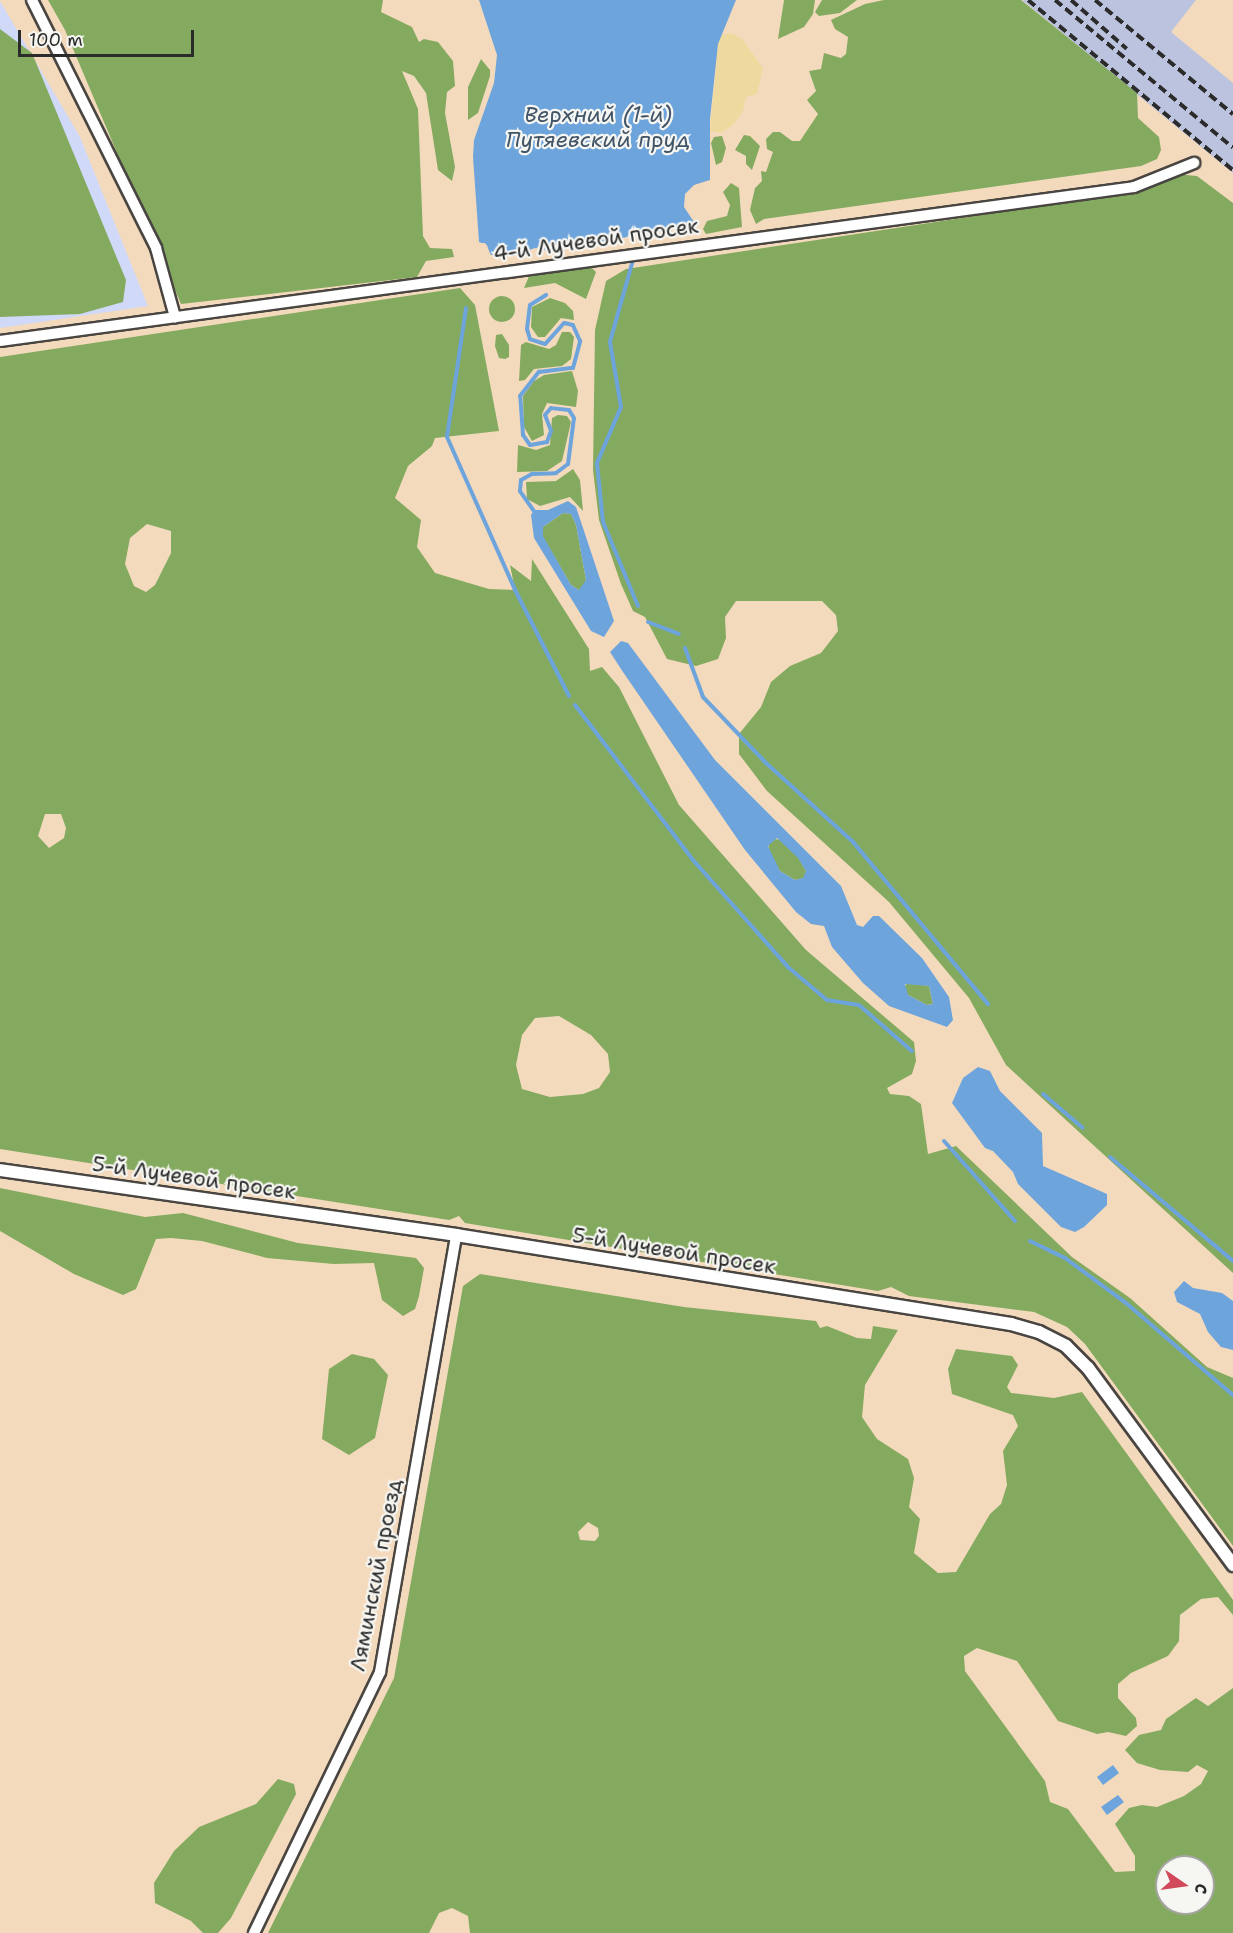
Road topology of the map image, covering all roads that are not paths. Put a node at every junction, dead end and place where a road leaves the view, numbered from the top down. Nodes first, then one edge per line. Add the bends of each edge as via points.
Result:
1 (32, 0) edge
2 (1194, 163) dead end
3 (175, 317) junction
4 (0, 341) edge
5 (0, 1170) edge
6 (456, 1235) junction
7 (1233, 1564) edge
8 (254, 1933) edge

1 - 3 street via 156,248
2 - 3 street, 4-й Лучевой просек via 1134,187
3 - 4 street, 4-й Лучевой просек
5 - 6 street, 5-й Лучевой просек
6 - 7 street, 5-й Лучевой просек via 1039,1332 1066,1346 1088,1368
6 - 8 street, Ляминский проезд via 380,1672

